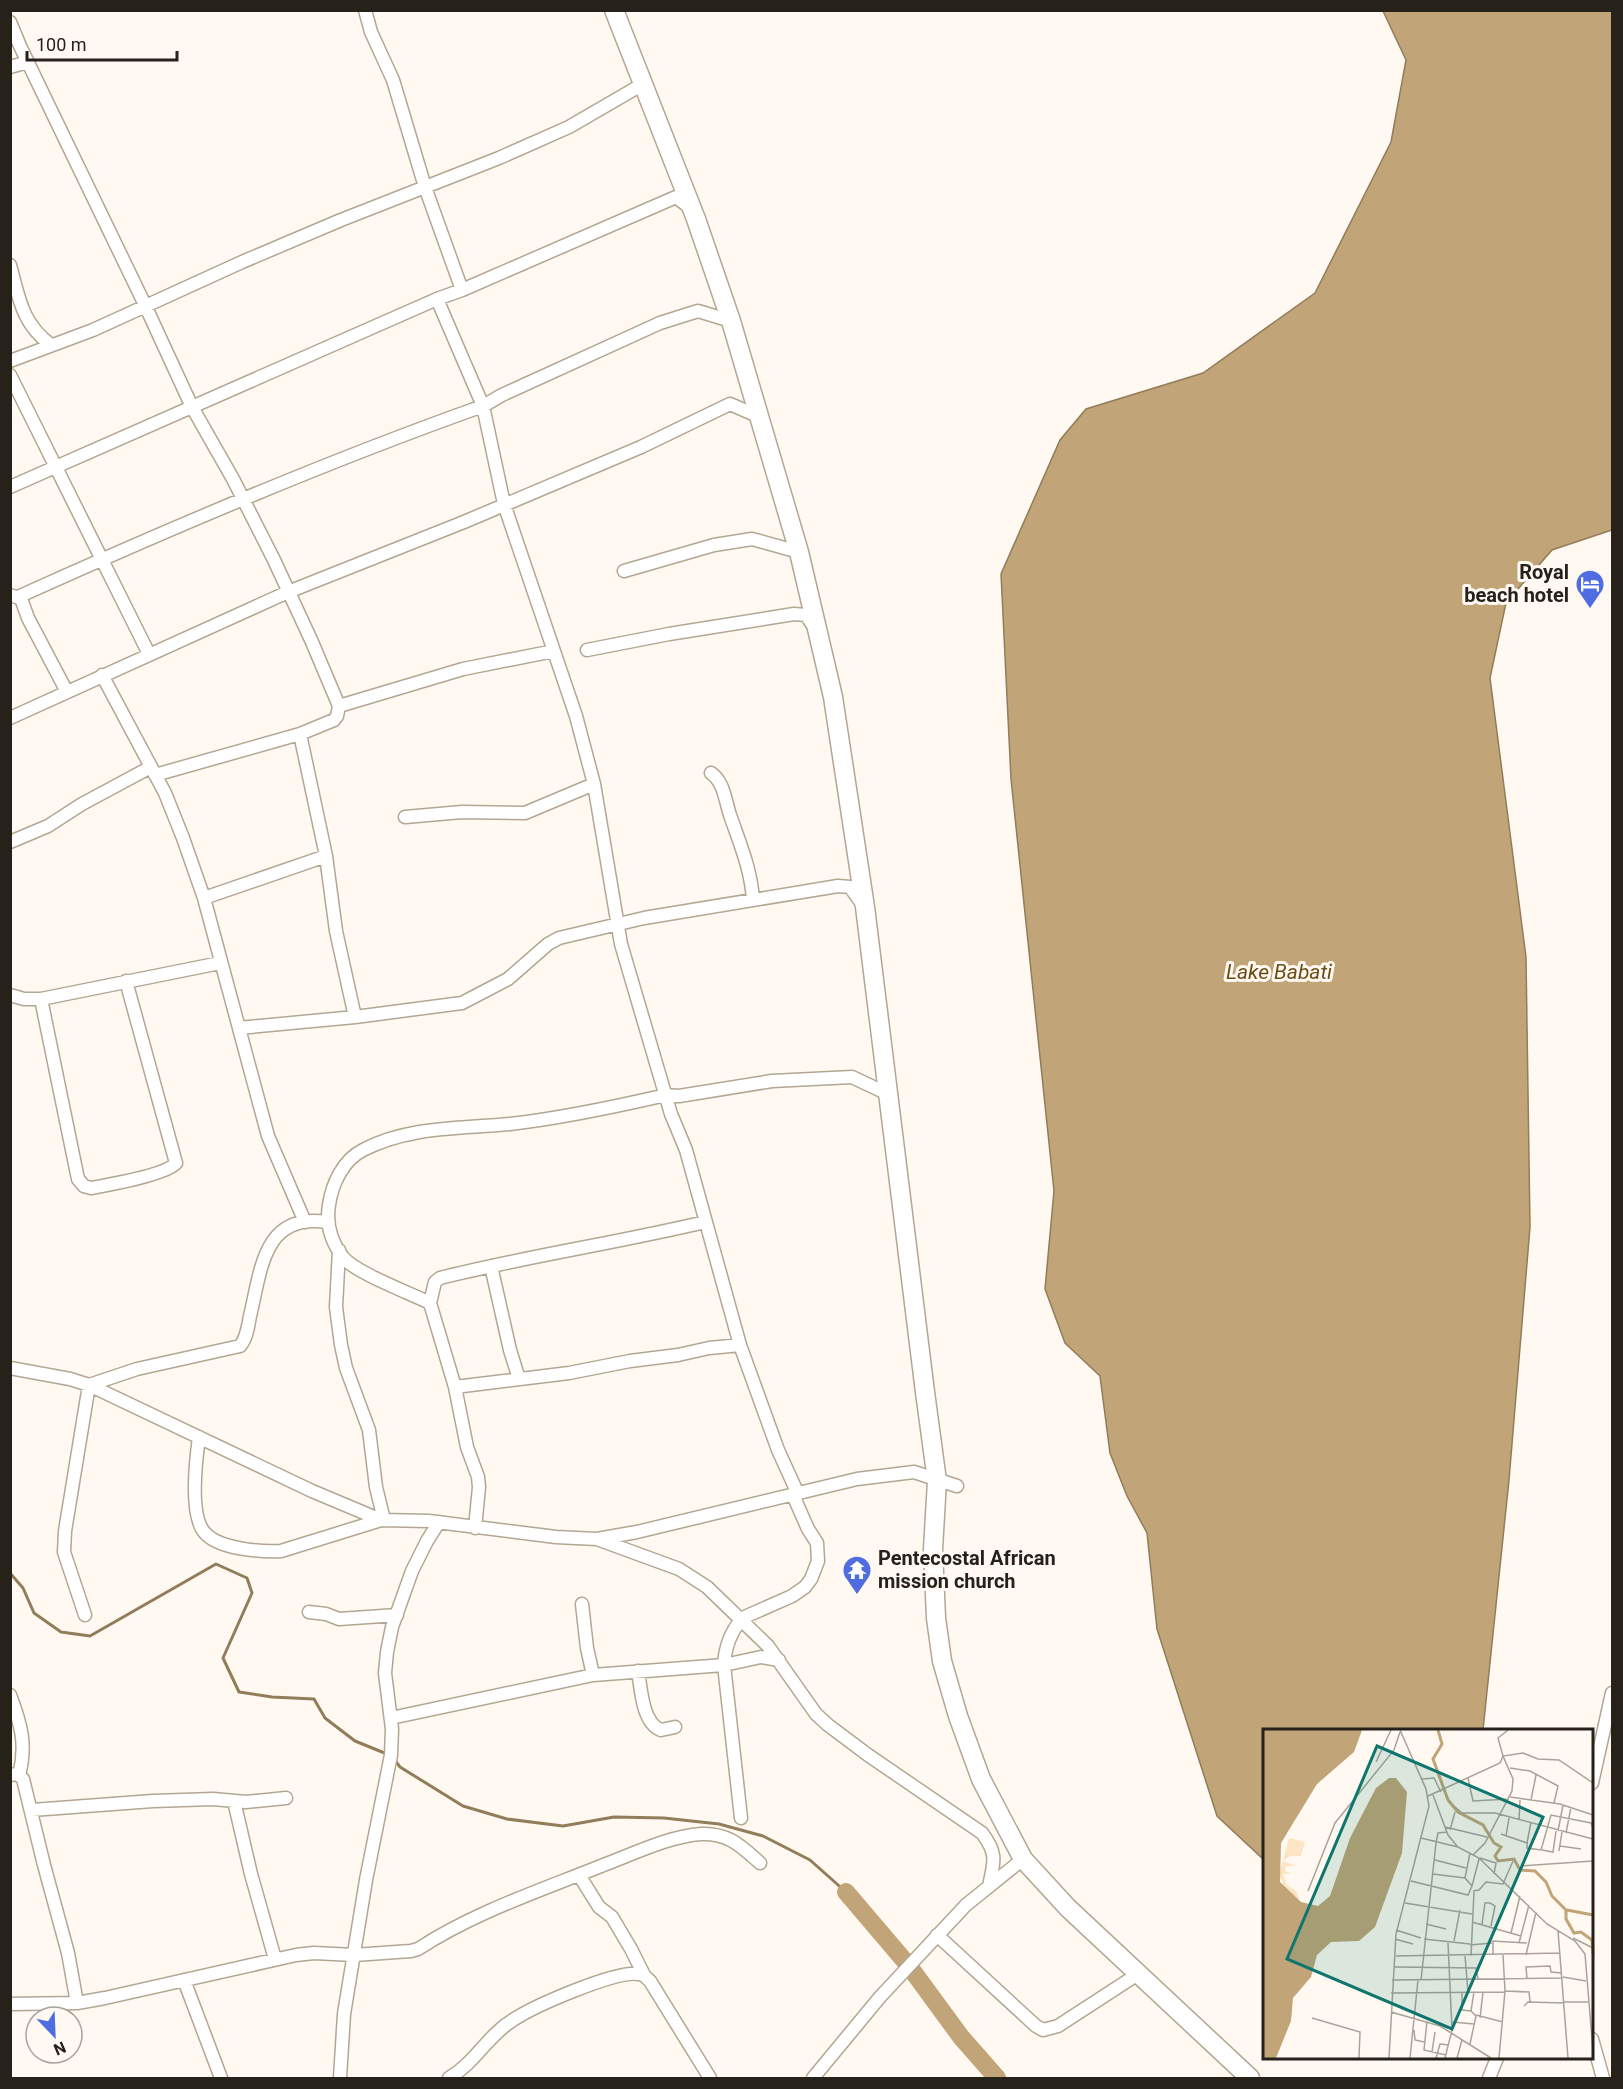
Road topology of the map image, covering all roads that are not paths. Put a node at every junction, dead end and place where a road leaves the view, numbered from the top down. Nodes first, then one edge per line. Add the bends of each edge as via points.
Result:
1 (365, 10) edge
2 (614, 10) edge
3 (10, 22) edge
4 (28, 62) junction
5 (10, 67) edge
6 (643, 84) junction
7 (425, 187) junction
8 (692, 208) junction
9 (10, 265) edge
10 (462, 290) junction
11 (437, 299) junction
12 (145, 305) junction
13 (731, 321) junction
14 (51, 345) junction
15 (10, 362) edge
16 (10, 375) edge
17 (483, 406) junction
18 (192, 407) junction
19 (760, 417) junction
20 (55, 467) junction
21 (10, 487) edge
22 (243, 498) junction
23 (504, 504) junction
24 (799, 552) junction
25 (101, 560) junction
26 (624, 571) dead end
27 (288, 592) junction
28 (15, 596) edge
29 (820, 636) junction
30 (587, 650) dead end
31 (554, 651) junction
32 (148, 654) junction
33 (102, 675) junction
34 (68, 692) junction
35 (339, 706) junction
36 (10, 718) edge
37 (300, 734) junction
38 (153, 771) junction
39 (711, 773) dead end
40 (594, 784) junction
41 (405, 816) dead end
42 (10, 842) edge
43 (326, 856) junction
44 (204, 897) junction
45 (753, 900) junction
46 (865, 907) junction
47 (616, 924) junction
48 (220, 963) junction
49 (126, 981) junction
50 (10, 995) edge
51 (41, 999) junction
52 (355, 1017) junction
53 (239, 1028) junction
54 (888, 1094) junction
55 (666, 1095) junction
56 (304, 1222) junction
57 (327, 1222) junction
58 (705, 1222) junction
59 (339, 1250) junction
60 (491, 1266) junction
61 (430, 1303) junction
62 (740, 1345) junction
63 (10, 1368) edge
64 (519, 1379) junction
65 (90, 1385) junction
66 (455, 1387) junction
67 (200, 1437) junction
68 (938, 1481) junction
69 (957, 1486) dead end
70 (796, 1495) junction
71 (382, 1520) junction
72 (439, 1522) junction
73 (475, 1528) junction
74 (597, 1539) junction
75 (582, 1604) dead end
76 (309, 1612) dead end
77 (86, 1615) dead end
78 (397, 1615) junction
79 (740, 1619) junction
80 (779, 1660) junction
81 (724, 1665) junction
82 (638, 1671) junction
83 (593, 1675) junction
84 (1612, 1693) edge
85 (10, 1695) edge
86 (391, 1718) junction
87 (675, 1727) dead end
88 (15, 1775) edge
89 (1593, 1778) edge
90 (286, 1798) dead end
91 (234, 1801) junction
92 (32, 1810) junction
93 (741, 1818) dead end
94 (1023, 1859) junction
95 (760, 1863) dead end
96 (579, 1875) junction
97 (989, 1886) junction
98 (937, 1935) junction
99 (354, 1955) junction
100 (274, 1959) junction
101 (1138, 1974) junction
102 (644, 1975) junction
103 (184, 1980) junction
104 (77, 2003) junction
105 (10, 2004) edge
106 (1593, 2043) edge
107 (1497, 2059) edge
108 (221, 2079) edge
109 (340, 2079) edge
110 (449, 2079) edge
111 (710, 2079) edge
112 (813, 2079) edge
113 (1250, 2079) edge
114 (1489, 2079) edge
115 (1603, 2079) edge

1 - 7 street via 393,80
2 - 6 highway
3 - 4 street
4 - 5 street
4 - 12 street
6 - 7 street via 570,127
6 - 8 highway
7 - 10 street
7 - 12 street
8 - 10 street via 676,196
8 - 13 highway
9 - 14 street via 28,321
10 - 11 street
11 - 17 street
11 - 18 street
12 - 14 street
12 - 18 street
13 - 17 street via 698,311 660,323
13 - 19 highway
14 - 15 street
16 - 20 street
17 - 22 street
17 - 23 street
18 - 20 street
18 - 22 street
19 - 23 street via 730,404 641,447
19 - 24 highway
20 - 21 street
20 - 25 street
22 - 25 street
22 - 27 street
23 - 27 street
23 - 31 street
24 - 26 street via 752,539 714,545
24 - 29 highway
25 - 28 street
25 - 32 street
27 - 32 street
27 - 35 street
28 - 34 street
29 - 30 street via 806,615 794,614
29 - 46 highway via 839,732
31 - 35 street via 463,669
31 - 40 street
32 - 33 street
33 - 34 street
33 - 38 street
34 - 36 street
35 - 37 street via 334,720
37 - 38 street
37 - 43 street
38 - 42 street
38 - 44 street via 170,804
39 - 45 street via 723,791 742,843
40 - 41 street via 525,813
40 - 47 street
43 - 44 street
43 - 52 street via 336,931
44 - 48 street
45 - 46 street via 850,886
45 - 47 street
46 - 54 highway
47 - 52 street via 548,944 508,979 462,1003
47 - 55 street
48 - 49 street
48 - 53 street
49 - 51 street
49 - 51 street via 176,1163 170,1169 131,1180 91,1188 78,1179
50 - 51 street
52 - 53 street
53 - 56 street via 268,1136
54 - 55 street via 852,1077 772,1081
54 - 68 highway
55 - 57 street via 582,1114 436,1128 385,1141 361,1150 342,1168 331,1192
55 - 58 street
56 - 57 street
56 - 65 street via 278,1235 266,1251 240,1346 137,1369
57 - 59 street
58 - 60 street
58 - 62 street
59 - 61 street via 350,1264
59 - 71 street via 336,1307 341,1345 369,1430
60 - 61 street via 435,1281
60 - 64 street
61 - 66 street
62 - 64 street
62 - 70 street
63 - 65 street
64 - 66 street
65 - 67 street
65 - 77 street via 64,1552
66 - 73 street via 461,1424 478,1477
67 - 71 street
67 - 71 street via 194,1481 200,1524 204,1533 221,1543 280,1551
68 - 69 street
68 - 70 street via 914,1472 902,1473 857,1479
68 - 94 highway via 933,1549 942,1661 981,1779
70 - 74 street
70 - 79 street via 808,1529 818,1543 812,1579 792,1596
71 - 72 street
72 - 73 street
72 - 78 street via 412,1571
73 - 74 street
74 - 79 street via 679,1569 707,1587
75 - 83 street
76 - 78 street via 339,1619
78 - 86 street via 385,1664
79 - 80 street
79 - 81 street
80 - 81 street via 761,1657
80 - 97 street via 828,1725 982,1833 994,1854
81 - 82 street
81 - 93 street
82 - 83 street
82 - 87 street via 652,1724 661,1730
83 - 86 street
84 - 89 street
85 - 88 street via 24,1742 24,1758
86 - 99 street via 391,1755
88 - 92 street via 23,1779
90 - 91 street
91 - 92 street via 173,1800
91 - 100 street
92 - 104 street
94 - 97 street
94 - 101 highway
95 - 96 street via 738,1842 702,1834 642,1850
96 - 99 street via 471,1919 418,1949
96 - 102 street via 599,1907 612,1917
97 - 98 street
98 - 101 street via 1042,2030 1058,2026
98 - 112 street
99 - 100 street via 314,1953
99 - 109 street via 344,2014
100 - 103 street
101 - 113 highway
102 - 110 street via 614,1977 513,2019 462,2071
102 - 111 street
103 - 104 street
103 - 108 street
104 - 105 street
106 - 115 street
107 - 114 street

